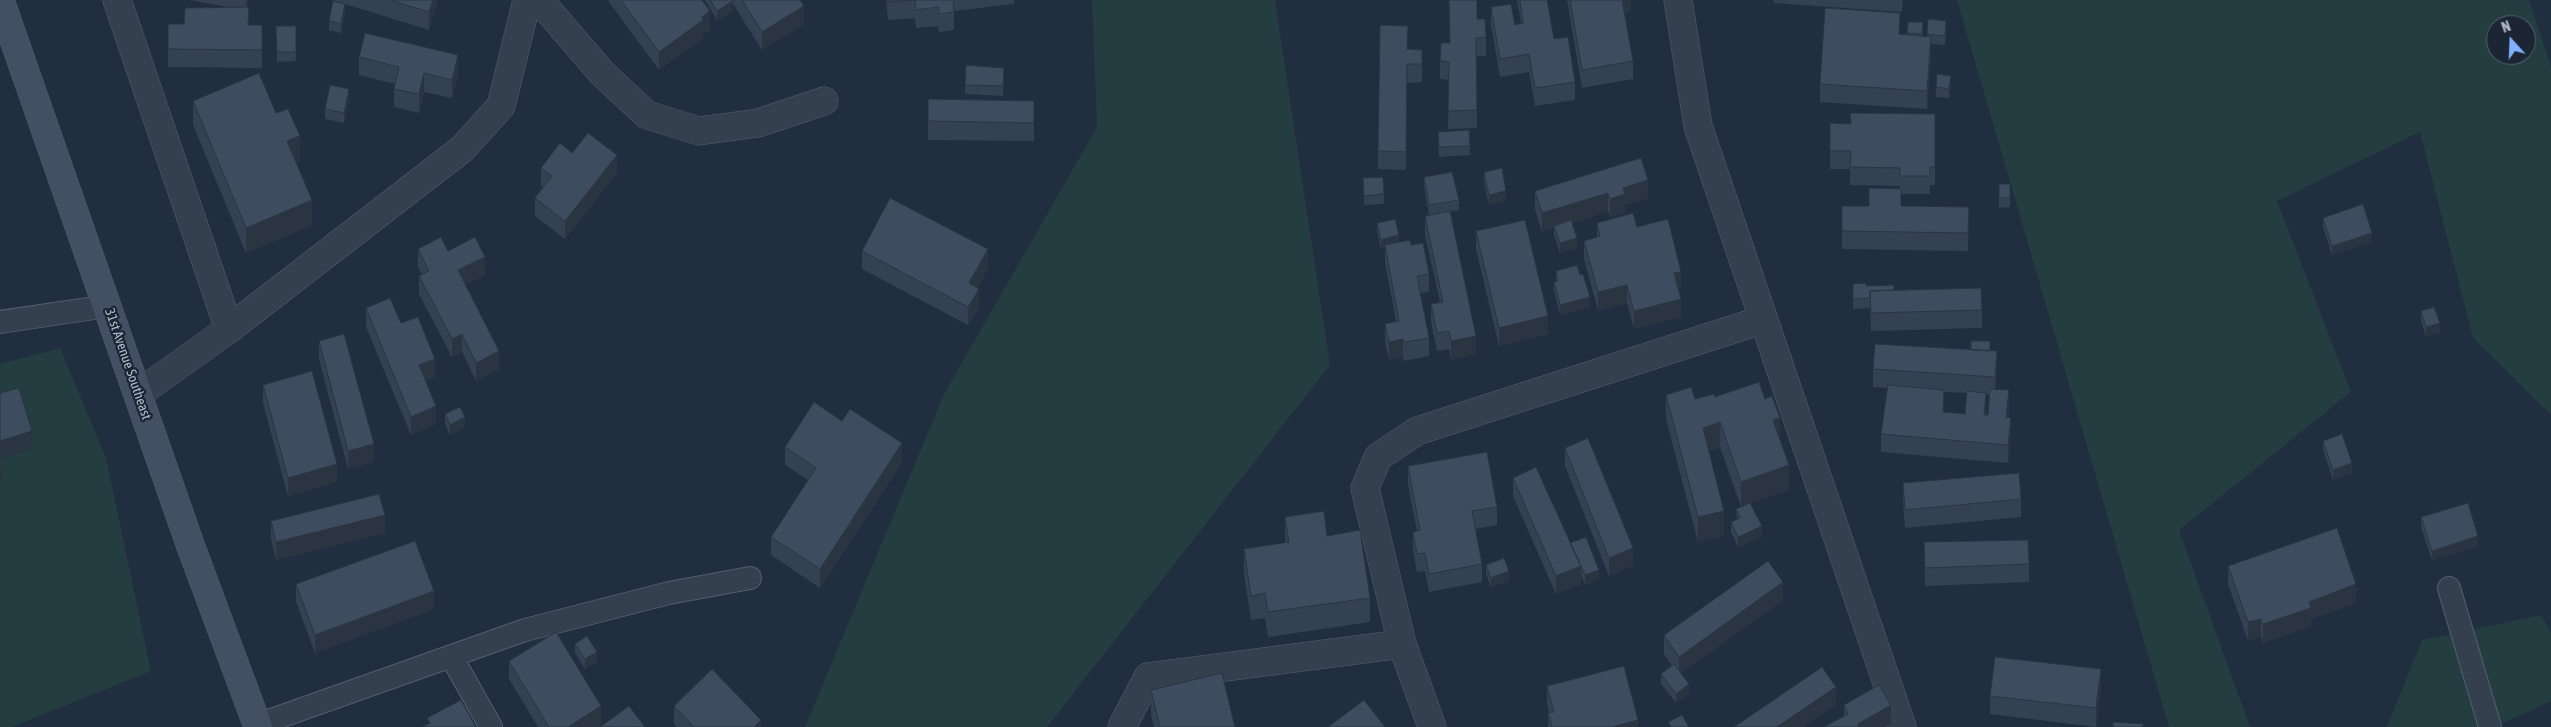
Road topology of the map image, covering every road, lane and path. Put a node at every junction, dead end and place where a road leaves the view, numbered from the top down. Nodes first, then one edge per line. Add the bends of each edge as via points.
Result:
1 (0, 0) edge
2 (118, 0) edge
3 (527, 0) edge
4 (539, 0) edge
5 (1678, 0) edge
6 (824, 101) dead end
7 (108, 306) junction
8 (1762, 320) junction
9 (0, 322) edge
10 (229, 329) junction
11 (138, 394) junction
12 (750, 578) dead end
13 (2449, 588) dead end
14 (1402, 644) junction
15 (451, 656) junction
16 (258, 726) edge
17 (491, 727) edge
18 (1122, 727) edge
19 (1432, 727) edge
20 (1902, 727) edge
21 (2490, 727) edge

1 - 7 street, 31st Avenue Southeast
2 - 10 street
3 - 10 street via 501,106 462,149
4 - 6 street via 602,73 647,116 699,130 758,123
5 - 8 street via 1698,126
7 - 9 lane
7 - 11 street, 31st Avenue Southeast
8 - 14 street via 1417,430 1378,457 1365,488
8 - 20 street
10 - 11 street
11 - 16 street, 31st Avenue Southeast
12 - 15 lane via 669,593 525,630
13 - 21 lane
14 - 18 street via 1148,677
14 - 19 street
15 - 16 lane
15 - 17 lane

